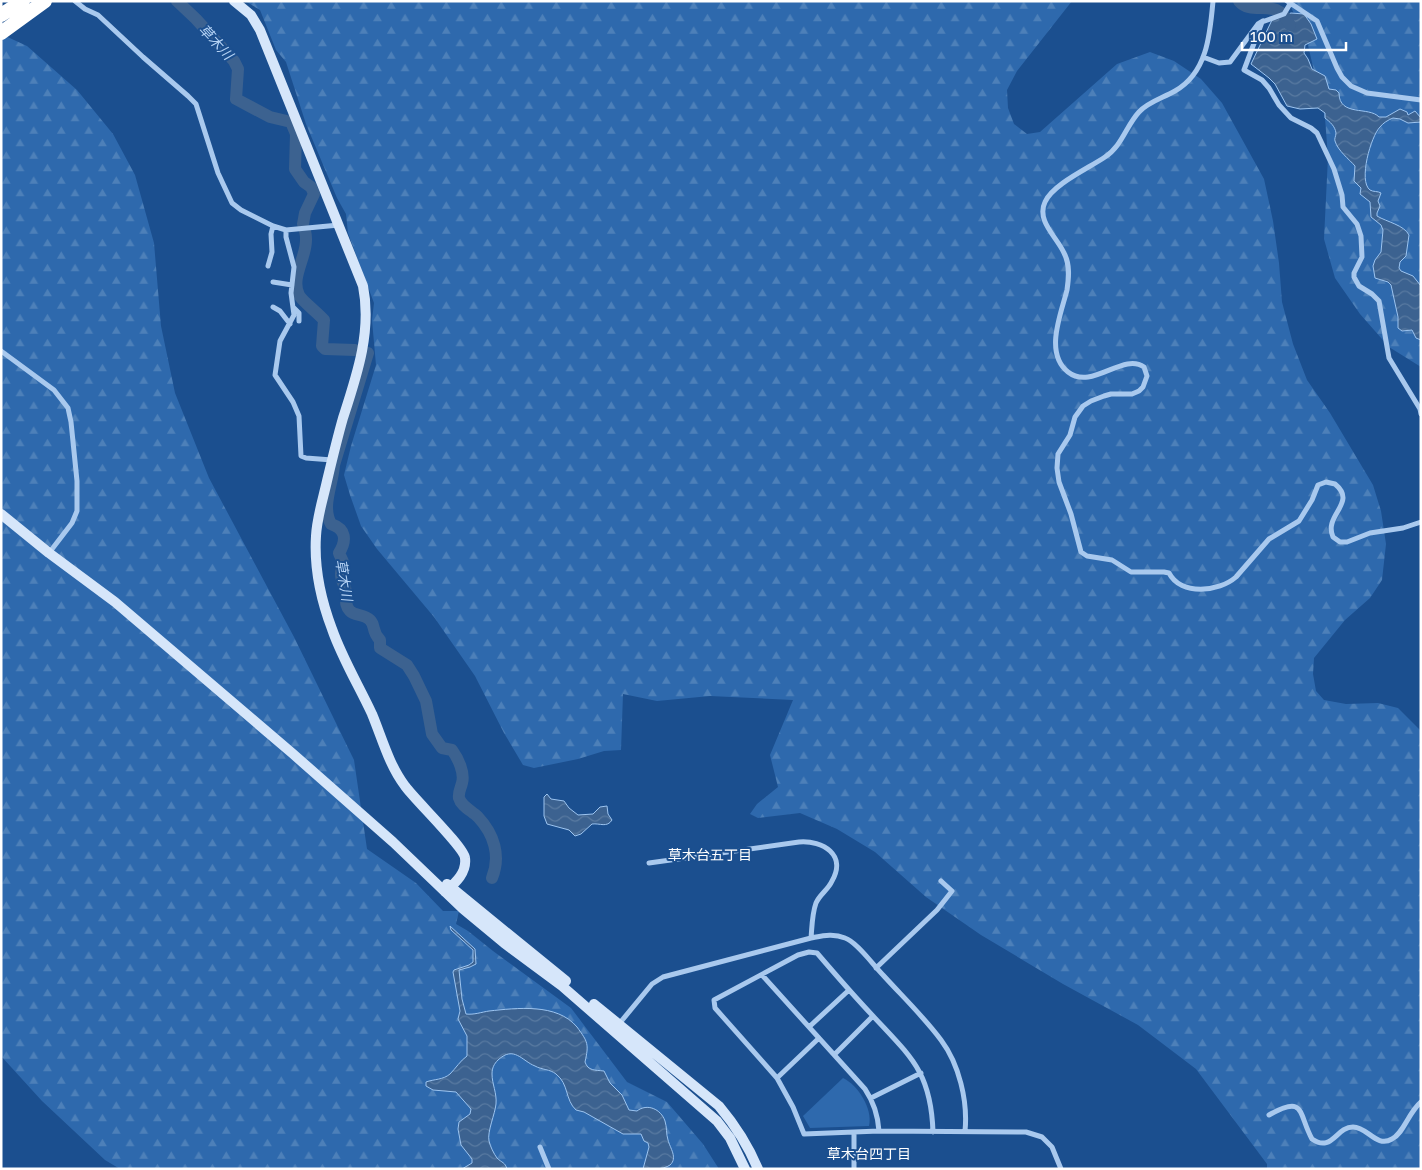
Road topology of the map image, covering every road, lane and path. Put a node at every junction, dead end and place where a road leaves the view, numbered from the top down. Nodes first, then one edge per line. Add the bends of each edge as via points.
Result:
1 (23, 1) edge
2 (45, 1) edge
3 (75, 1) edge
4 (234, 1) edge
5 (1213, 1) edge
6 (1289, 2) edge
7 (3, 14) edge
8 (1263, 21) junction
9 (6, 30) edge
10 (1203, 57) junction
11 (1421, 100) edge
12 (339, 225) junction
13 (273, 226) junction
14 (286, 230) junction
15 (268, 266) dead end
16 (273, 282) dead end
17 (292, 285) junction
18 (273, 307) dead end
19 (293, 308) junction
20 (299, 321) dead end
21 (290, 324) junction
22 (1, 351) edge
23 (1421, 414) edge
24 (332, 460) junction
25 (1, 514) edge
26 (1421, 522) edge
27 (49, 553) junction
28 (650, 863) dead end
29 (940, 881) dead end
30 (448, 890) junction
31 (811, 938) junction
32 (876, 968) junction
33 (762, 975) junction
34 (849, 990) junction
35 (873, 1016) junction
36 (809, 1027) junction
37 (616, 1028) junction
38 (819, 1038) junction
39 (834, 1054) junction
40 (921, 1074) junction
41 (777, 1078) junction
42 (871, 1098) junction
43 (1421, 1102) edge
44 (1269, 1115) dead end
45 (879, 1131) junction
46 (965, 1131) junction
47 (854, 1132) junction
48 (932, 1132) junction
49 (540, 1147) dead end
50 (549, 1169) edge
51 (745, 1169) edge
52 (758, 1169) edge
53 (854, 1169) edge
54 (1061, 1169) edge

1 - 7 highway
2 - 9 highway
3 - 13 street via 98,15 196,104 218,173 232,203
4 - 12 street via 251,16 260,30
5 - 10 street
6 - 8 street via 1284,14
6 - 11 street via 1317,21 1337,68 1351,86 1367,93
8 - 10 street via 1227,64
8 - 23 street via 1244,70 1262,80 1293,120 1311,128 1322,141 1340,186 1343,207 1357,224 1361,236 1362,257 1354,277 1359,286 1379,301 1389,358
10 - 26 street via 1184,86 1141,110 1111,153 1071,177 1043,205 1046,225 1065,254 1069,272 1056,336 1061,364 1071,374 1087,377 1127,364 1138,364 1144,366 1147,376 1139,391 1111,394 1083,406 1058,454 1059,482 1079,549 1087,556 1112,560 1131,572 1169,573 1186,588 1202,590 1230,582 1236,577 1269,539 1299,521 1317,487 1323,483 1335,484 1343,495 1331,524 1332,534 1340,542
12 - 14 street
12 - 24 street via 363,286 366,322 356,378
13 - 14 street
13 - 15 street
14 - 17 street via 293,264
16 - 17 street
17 - 19 street
18 - 21 street
19 - 20 street via 299,313
19 - 21 street via 294,317
21 - 24 street via 280,342 275,375 300,416 301,456
22 - 27 street via 54,390 68,408 77,481 77,511
24 - 30 street via 316,536 323,600 332,629 404,785 462,849 465,868
25 - 27 street
27 - 30 street via 115,602
28 - 31 street via 807,841 822,845 835,857 836,870 832,882 815,906
29 - 32 street via 952,891 937,910
30 - 37 street
31 - 32 street via 828,935 846,938
31 - 37 street via 663,977 652,984
32 - 46 street via 942,1040 952,1058 964,1101
33 - 34 street via 798,955 817,953
33 - 36 street
33 - 41 street via 714,1000 715,1008
34 - 35 street
34 - 36 street
35 - 39 street
35 - 40 street via 898,1042
36 - 38 street
37 - 51 street via 717,1121 730,1138
37 - 52 street via 718,1106 734,1124
38 - 39 street
38 - 41 street
39 - 42 street
40 - 42 street
40 - 48 street via 929,1096
41 - 47 street via 804,1134
42 - 45 street
43 - 44 street via 1409,1115 1399,1134 1388,1141 1375,1139 1355,1127 1322,1143 1312,1139 1304,1116 1297,1108 1284,1107
45 - 47 street
45 - 48 street
46 - 48 street
46 - 54 street via 1026,1132 1042,1136 1052,1147
47 - 53 street
49 - 50 street

